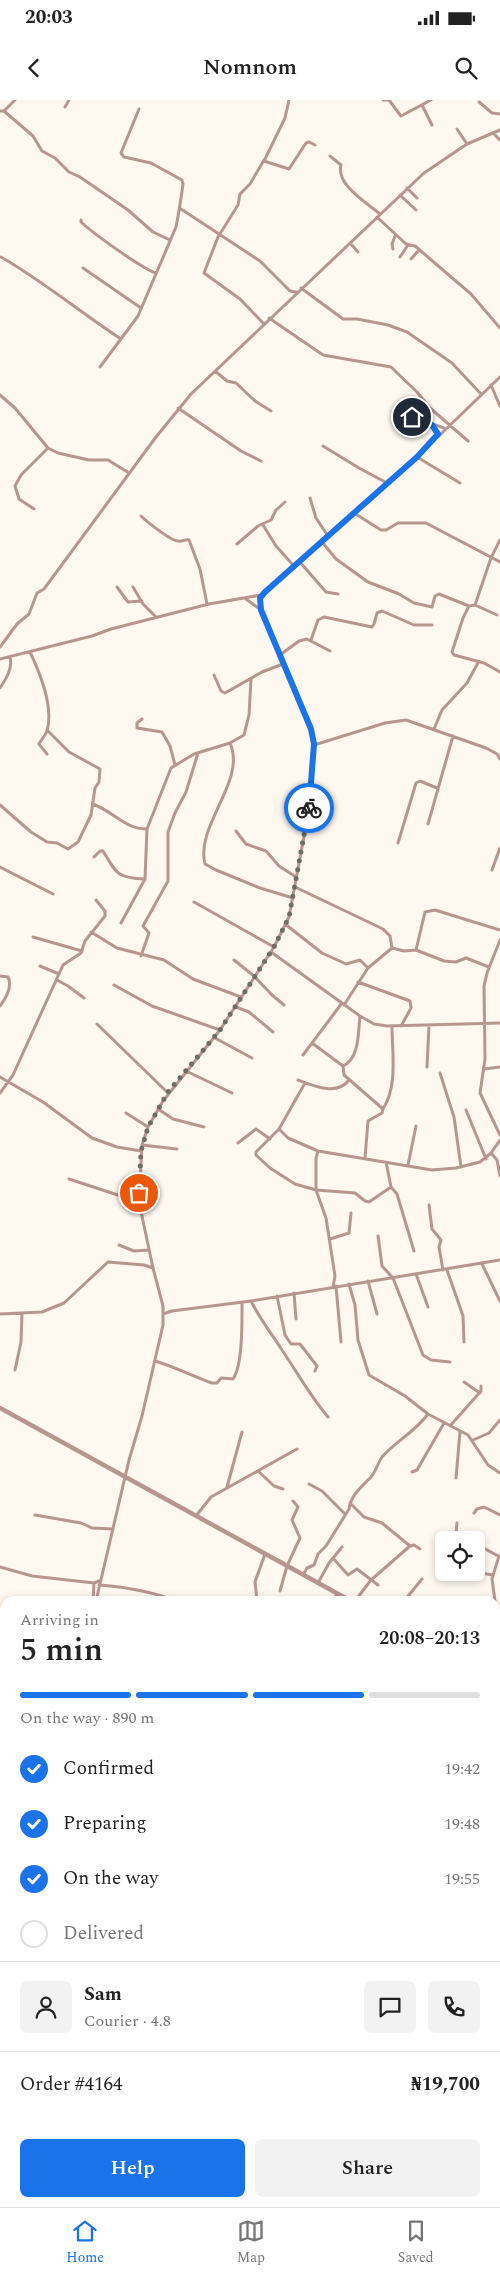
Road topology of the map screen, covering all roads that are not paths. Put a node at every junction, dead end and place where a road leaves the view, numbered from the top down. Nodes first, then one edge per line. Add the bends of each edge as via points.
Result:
1 (15, 100) edge
2 (69, 100) edge
3 (289, 100) edge
4 (383, 100) edge
5 (431, 100) edge
6 (480, 102) dead end
7 (422, 105) junction
8 (65, 107) dead end
9 (139, 109) dead end
10 (2, 111) edge
11 (500, 114) edge
12 (432, 125) dead end
13 (457, 129) dead end
14 (500, 130) edge
15 (493, 133) junction
16 (500, 140) edge
17 (467, 144) junction
18 (315, 145) dead end
19 (330, 156) dead end
20 (264, 160) junction
21 (407, 188) junction
22 (400, 195) junction
23 (417, 198) dead end
24 (181, 209) junction
25 (416, 210) dead end
26 (378, 215) junction
27 (81, 220) dead end
28 (220, 235) junction
29 (395, 236) junction
30 (170, 240) junction
31 (350, 243) junction
32 (408, 245) junction
33 (393, 249) dead end
34 (419, 250) junction
35 (358, 252) dead end
36 (400, 257) dead end
37 (1, 258) dead end
38 (411, 259) dead end
39 (83, 268) dead end
40 (156, 273) junction
41 (301, 288) junction
42 (290, 291) junction
43 (296, 293) junction
44 (291, 297) junction
45 (141, 308) junction
46 (270, 318) junction
47 (264, 324) junction
48 (500, 328) edge
49 (121, 339) junction
50 (100, 367) dead end
51 (215, 371) junction
52 (500, 377) edge
53 (491, 386) junction
54 (481, 394) junction
55 (0, 395) edge
56 (500, 406) edge
57 (178, 408) junction
58 (271, 411) dead end
59 (412, 417) dead end
60 (432, 425) junction
61 (449, 425) junction
62 (444, 428) junction
63 (438, 434) junction
64 (468, 441) dead end
65 (323, 446) dead end
66 (48, 448) junction
67 (417, 457) junction
68 (261, 461) dead end
69 (129, 473) junction
70 (387, 483) junction
71 (460, 484) dead end
72 (310, 498) dead end
73 (285, 502) dead end
74 (34, 510) dead end
75 (354, 513) junction
76 (141, 516) dead end
77 (263, 525) junction
78 (328, 536) junction
79 (500, 540) edge
80 (322, 542) junction
81 (237, 544) dead end
82 (491, 558) junction
83 (299, 562) junction
84 (500, 562) edge
85 (294, 566) junction
86 (117, 586) dead end
87 (133, 587) dead end
88 (338, 594) dead end
89 (262, 595) junction
90 (245, 599) junction
91 (142, 602) junction
92 (207, 604) junction
93 (475, 605) junction
94 (469, 606) junction
95 (261, 610) junction
96 (497, 614) dead end
97 (156, 617) junction
98 (432, 625) dead end
99 (312, 640) junction
100 (0, 648) edge
101 (330, 651) dead end
102 (30, 652) junction
103 (280, 655) junction
104 (10, 657) junction
105 (0, 658) edge
106 (479, 661) junction
107 (284, 664) junction
108 (500, 672) edge
109 (214, 675) dead end
110 (251, 679) junction
111 (0, 688) edge
112 (142, 719) dead end
113 (434, 729) junction
114 (47, 730) junction
115 (453, 736) junction
116 (230, 743) junction
117 (314, 744) junction
118 (199, 752) junction
119 (48, 754) dead end
120 (499, 756) edge
121 (175, 764) junction
122 (437, 788) junction
123 (93, 804) junction
124 (0, 805) edge
125 (428, 824) dead end
126 (147, 829) junction
127 (236, 831) dead end
128 (398, 842) dead end
129 (500, 848) edge
130 (94, 857) dead end
131 (0, 867) edge
132 (492, 870) dead end
133 (296, 877) junction
134 (145, 879) junction
135 (295, 887) junction
136 (53, 894) dead end
137 (293, 898) junction
138 (96, 900) dead end
139 (194, 902) dead end
140 (121, 923) dead end
141 (285, 924) junction
142 (500, 930) edge
143 (91, 932) junction
144 (34, 937) dead end
145 (500, 940) edge
146 (274, 947) junction
147 (392, 948) junction
148 (416, 950) junction
149 (82, 951) junction
150 (270, 952) junction
151 (141, 956) junction
152 (234, 960) dead end
153 (40, 966) dead end
154 (489, 966) junction
155 (368, 968) junction
156 (59, 974) junction
157 (0, 976) edge
158 (254, 976) junction
159 (57, 980) junction
160 (250, 982) junction
161 (358, 982) junction
162 (260, 984) junction
163 (114, 985) dead end
164 (241, 997) junction
165 (84, 998) dead end
166 (343, 1004) junction
167 (284, 1005) dead end
168 (0, 1006) edge
169 (236, 1007) junction
170 (360, 1016) junction
171 (500, 1023) edge
172 (97, 1024) dead end
173 (484, 1024) junction
174 (429, 1025) junction
175 (392, 1026) junction
176 (401, 1026) junction
177 (220, 1030) junction
178 (273, 1032) dead end
179 (215, 1038) junction
180 (312, 1043) junction
181 (302, 1055) dead end
182 (252, 1058) dead end
183 (343, 1066) junction
184 (428, 1067) dead end
185 (500, 1067) edge
186 (484, 1070) junction
187 (186, 1072) junction
188 (440, 1073) dead end
189 (0, 1077) edge
190 (298, 1080) dead end
191 (349, 1080) junction
192 (9, 1082) junction
193 (305, 1083) junction
194 (168, 1092) junction
195 (0, 1093) edge
196 (232, 1093) dead end
197 (383, 1109) junction
198 (158, 1110) junction
199 (466, 1110) dead end
200 (126, 1113) dead end
201 (416, 1126) dead end
202 (148, 1127) junction
203 (204, 1127) dead end
204 (279, 1129) junction
205 (500, 1134) edge
206 (270, 1139) junction
207 (500, 1140) edge
208 (238, 1143) dead end
209 (142, 1146) junction
210 (177, 1149) dead end
211 (141, 1151) junction
212 (318, 1151) junction
213 (491, 1153) junction
214 (365, 1158) junction
215 (486, 1159) junction
216 (386, 1162) junction
217 (408, 1165) junction
218 (461, 1167) junction
219 (500, 1176) edge
220 (69, 1179) dead end
221 (391, 1187) junction
222 (316, 1190) junction
223 (139, 1202) junction
224 (429, 1205) dead end
225 (351, 1213) dead end
226 (378, 1236) dead end
227 (330, 1238) junction
228 (119, 1245) dead end
229 (149, 1250) junction
230 (414, 1251) dead end
231 (151, 1260) junction
232 (500, 1260) edge
233 (482, 1264) junction
234 (144, 1265) junction
235 (153, 1268) junction
236 (445, 1270) junction
237 (416, 1274) junction
238 (336, 1276) junction
239 (393, 1278) junction
240 (368, 1282) junction
241 (349, 1284) junction
242 (342, 1285) junction
243 (334, 1287) junction
244 (294, 1293) junction
245 (277, 1296) junction
246 (251, 1301) junction
247 (500, 1301) edge
248 (242, 1302) junction
249 (163, 1306) junction
250 (428, 1307) dead end
251 (172, 1311) junction
252 (0, 1314) edge
253 (22, 1314) junction
254 (163, 1314) junction
255 (378, 1314) dead end
256 (296, 1319) dead end
257 (341, 1342) dead end
258 (464, 1342) dead end
259 (155, 1361) junction
260 (450, 1362) dead end
261 (15, 1370) dead end
262 (315, 1371) dead end
263 (464, 1382) dead end
264 (481, 1386) dead end
265 (480, 1392) junction
266 (0, 1408) edge
267 (428, 1414) junction
268 (328, 1416) dead end
269 (500, 1420) edge
270 (444, 1423) junction
271 (450, 1426) junction
272 (242, 1432) dead end
273 (460, 1432) junction
274 (473, 1440) junction
275 (297, 1449) dead end
276 (258, 1472) junction
277 (412, 1472) dead end
278 (500, 1473) edge
279 (126, 1476) junction
280 (456, 1478) dead end
281 (309, 1484) dead end
282 (226, 1488) junction
283 (283, 1489) dead end
284 (293, 1501) dead end
285 (350, 1507) junction
286 (474, 1513) dead end
287 (345, 1514) junction
288 (35, 1515) dead end
289 (500, 1515) edge
290 (196, 1516) junction
291 (458, 1524) dead end
292 (113, 1529) junction
293 (456, 1531) edge
294 (410, 1546) junction
295 (342, 1547) dead end
296 (485, 1549) edge
297 (420, 1550) dead end
298 (265, 1554) junction
299 (499, 1556) edge
300 (333, 1558) junction
301 (287, 1566) junction
302 (0, 1567) edge
303 (485, 1574) edge
304 (303, 1575) junction
305 (493, 1575) junction
306 (422, 1579) dead end
307 (371, 1580) junction
308 (100, 1583) junction
309 (318, 1583) junction
310 (94, 1584) junction
311 (378, 1585) dead end
312 (280, 1592) dead end
313 (337, 1593) junction
314 (94, 1596) edge
315 (96, 1596) edge
316 (164, 1596) edge
317 (256, 1596) edge
318 (336, 1596) edge
319 (342, 1596) edge
320 (359, 1596) edge
321 (408, 1596) edge
322 (494, 1596) edge

1 - 10 street
2 - 8 street
3 - 20 street via 285,118
4 - 7 street via 389,100 400,116
5 - 7 street
6 - 11 street
7 - 12 street
9 - 24 street via 121,154 124,158 151,163 182,180
10 - 30 street via 33,136 42,151 69,172 128,210 153,232
13 - 17 street
14 - 15 street
15 - 16 street
15 - 17 street
17 - 21 street via 438,162
18 - 20 street via 306,143 289,169
19 - 26 street via 341,165 344,182
20 - 28 street via 242,191 237,208
21 - 22 street
21 - 23 street
22 - 25 street
22 - 26 street
24 - 28 street
24 - 30 street
26 - 29 street
26 - 31 street
27 - 40 street via 90,230
28 - 42 street via 260,261
28 - 47 street via 204,273 240,300
29 - 32 street
29 - 33 street
30 - 40 street
31 - 35 street
31 - 41 street
32 - 34 street
32 - 36 street
34 - 38 street
34 - 48 street via 471,294
37 - 49 street
39 - 45 street
40 - 45 street
41 - 43 street
41 - 54 street via 343,319 388,325 407,332 456,367
42 - 43 street
42 - 44 street
43 - 44 street
44 - 46 street
45 - 49 street
46 - 47 street
46 - 61 street via 323,355 391,367
47 - 51 street
49 - 50 street
51 - 57 street
51 - 58 street
52 - 53 street
53 - 54 street
53 - 56 street
54 - 61 street
55 - 66 street
57 - 68 street
57 - 69 street
59 - 60 street
60 - 62 street
60 - 63 street
61 - 62 street
61 - 64 street
62 - 63 street
63 - 67 street
65 - 70 street
66 - 69 street via 89,460 108,460
66 - 74 street via 21,475 15,486 19,499
67 - 70 street
67 - 71 street
69 - 100 street via 44,589 37,593 29,614 16,624
70 - 75 street
72 - 78 street via 316,518
73 - 77 street
75 - 78 street
75 - 82 street via 381,530 398,524 432,525
76 - 92 street via 173,540 189,540 200,569
77 - 81 street
77 - 85 street
78 - 80 street
79 - 82 street
80 - 83 street
80 - 94 street via 336,559 368,582 414,603 432,606 439,594
82 - 84 street
82 - 93 street
83 - 85 street
83 - 88 street via 326,592
85 - 89 street
86 - 91 street via 128,602
87 - 91 street
89 - 90 street
89 - 95 street
90 - 92 street
90 - 95 street
91 - 97 street
92 - 97 street
93 - 94 street
93 - 96 street
94 - 106 street via 452,653
95 - 103 street
97 - 102 street
98 - 99 street via 414,625 385,611 377,613 372,627 322,617
99 - 101 street
99 - 103 street via 299,641
102 - 104 street
102 - 114 street via 41,678 47,705
103 - 107 street
104 - 105 street
104 - 111 street via 9,672
106 - 108 street
106 - 113 street via 467,683 442,710
107 - 110 street
107 - 117 street
109 - 110 street via 225,693
110 - 116 street via 247,728 244,735
112 - 121 street via 137,728 162,732
113 - 115 street
113 - 117 street via 410,720 400,720
114 - 119 street via 39,744
114 - 123 street via 69,752 100,769
115 - 120 street
115 - 122 street
116 - 118 street
116 - 137 street via 233,752 231,774 209,831 204,850 205,864 260,888
117 - 133 street via 311,799
118 - 121 street
118 - 151 street via 168,832 168,881 143,926 149,933
121 - 126 street via 167,776
122 - 125 street
122 - 128 street via 416,782
123 - 124 street via 78,842 68,850 57,843 47,842
123 - 126 street via 132,828
126 - 134 street
127 - 133 street via 243,842 266,851 278,866
129 - 132 street
130 - 134 street via 103,851 118,873
131 - 136 street
133 - 135 street
134 - 140 street
135 - 137 street
135 - 147 street via 383,929 390,936
137 - 141 street
138 - 143 street via 105,916
139 - 146 street
141 - 146 street
141 - 155 street via 328,956 346,964 360,960
142 - 148 street via 427,910
143 - 149 street
143 - 151 street via 117,948
144 - 149 street
145 - 154 street
146 - 150 street
147 - 148 street
147 - 155 street
148 - 154 street via 444,961 456,962 466,958
149 - 156 street via 66,962
150 - 158 street
150 - 166 street
151 - 164 street via 164,960 193,979
152 - 158 street
153 - 156 street
154 - 173 street via 484,992
155 - 161 street
156 - 159 street
157 - 168 street via 8,977 10,982
158 - 160 street
158 - 162 street
159 - 165 street
159 - 192 street
160 - 162 street
160 - 164 street
161 - 166 street
161 - 176 street via 410,1002
162 - 167 street
163 - 177 street via 152,1006
164 - 169 street
166 - 170 street
166 - 180 street
169 - 177 street
169 - 178 street via 249,1012
170 - 175 street via 374,1024
170 - 183 street via 356,1049 348,1064
171 - 173 street
172 - 194 street
173 - 174 street
173 - 186 street
174 - 176 street
174 - 184 street
175 - 176 street
175 - 197 street via 391,1087
177 - 179 street
179 - 182 street
179 - 187 street
180 - 181 street
180 - 183 street
183 - 191 street via 343,1073
185 - 186 street
186 - 205 street via 480,1096
187 - 194 street
187 - 196 street
188 - 218 street via 454,1118
189 - 192 street
190 - 193 street
191 - 193 street via 336,1089
191 - 197 street
192 - 195 street
192 - 211 street via 92,1138
193 - 204 street
194 - 198 street
197 - 214 street via 368,1121
198 - 202 street
198 - 203 street via 173,1119
199 - 215 street
200 - 202 street
201 - 217 street
202 - 209 street
204 - 206 street
204 - 212 street via 288,1138
206 - 208 street via 256,1128
206 - 222 street via 256,1155 291,1182
207 - 213 street
209 - 210 street
209 - 211 street
211 - 223 street
212 - 214 street
212 - 222 street
213 - 215 street
213 - 219 street
214 - 216 street
215 - 218 street
216 - 217 street
216 - 221 street
217 - 218 street via 432,1170
220 - 223 street
221 - 222 street via 369,1202 355,1193
221 - 230 street via 397,1194
222 - 227 street
223 - 229 street
224 - 236 street via 432,1229 441,1240 439,1247
225 - 227 street via 349,1234
226 - 239 street via 382,1266
227 - 238 street
228 - 229 street via 134,1251
229 - 231 street
231 - 234 street
231 - 235 street
232 - 233 street
233 - 236 street
233 - 247 street
234 - 235 street
234 - 253 street via 108,1262 64,1303 42,1312
235 - 249 street
236 - 237 street
236 - 258 street via 463,1316
237 - 239 street
237 - 250 street
238 - 242 street
238 - 243 street
239 - 240 street
239 - 260 street via 425,1358
240 - 241 street
240 - 255 street
241 - 242 street
241 - 267 street via 367,1372
242 - 243 street
243 - 244 street
243 - 257 street
244 - 245 street
244 - 256 street
245 - 246 street
245 - 262 street via 285,1335 291,1344 300,1344 317,1366
246 - 248 street
246 - 268 street via 260,1320
248 - 251 street
248 - 259 street via 239,1366 233,1379 222,1378 212,1383
249 - 251 street
249 - 254 street
251 - 254 street
252 - 253 street
253 - 261 street
254 - 259 street
259 - 279 street
263 - 265 street
264 - 265 street
265 - 271 street
266 - 279 street
267 - 270 street
267 - 285 street via 420,1425 380,1459 370,1478 349,1502
269 - 274 street via 489,1432
270 - 271 street
270 - 277 street via 417,1470
271 - 273 street
272 - 282 street
273 - 274 street
273 - 280 street
274 - 278 street via 484,1460
275 - 276 street
276 - 282 street
276 - 283 street via 274,1486
279 - 290 street
279 - 292 street
281 - 287 street via 322,1491
282 - 290 street via 211,1497
284 - 301 street via 298,1507 292,1520 300,1537
285 - 287 street
285 - 294 street via 364,1517 382,1523
286 - 289 street via 484,1507
287 - 304 street via 314,1565
288 - 292 street via 92,1528
290 - 298 street
291 - 293 street
292 - 308 street
294 - 297 street via 414,1544
294 - 307 street
295 - 300 street
296 - 299 street
298 - 301 street
298 - 317 street via 255,1582
299 - 305 street
300 - 307 street via 348,1575 357,1569
300 - 309 street
301 - 304 street
301 - 312 street
302 - 310 street via 32,1576
303 - 305 street
304 - 309 street
305 - 322 street
306 - 321 street
307 - 311 street
307 - 320 street
308 - 310 street
308 - 315 street
308 - 316 street
309 - 313 street
310 - 314 street
313 - 318 street
313 - 319 street

